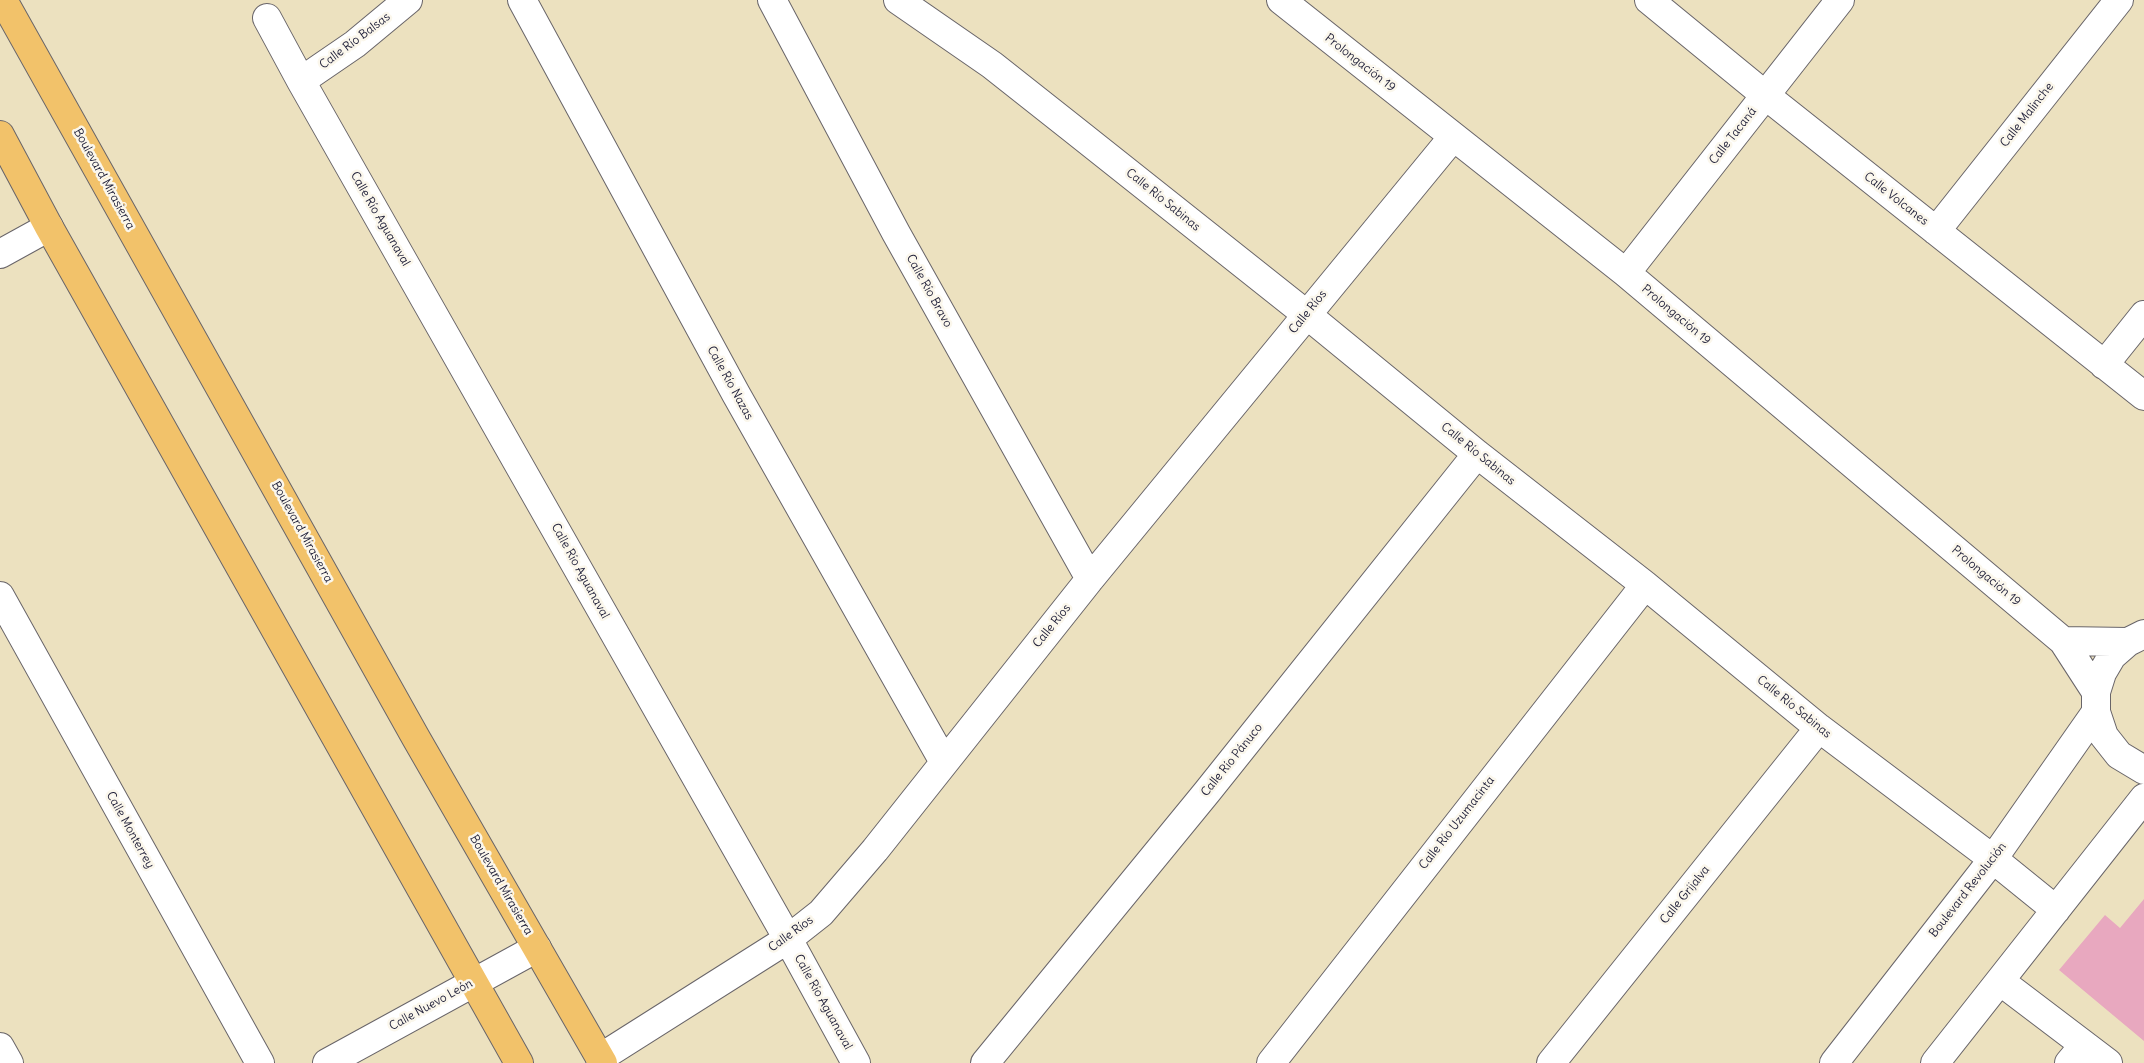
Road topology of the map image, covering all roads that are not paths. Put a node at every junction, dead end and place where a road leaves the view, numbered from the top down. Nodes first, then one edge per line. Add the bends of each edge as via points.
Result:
1 (3, 0) edge
2 (408, 0) edge
3 (522, 0) edge
4 (772, 0) edge
5 (898, 0) edge
6 (1281, 0) edge
7 (1649, 0) edge
8 (1840, 0) edge
9 (2119, 0) edge
10 (267, 18) dead end
11 (301, 81) junction
12 (1765, 95) junction
13 (0, 135) edge
14 (1453, 137) junction
15 (50, 227) junction
16 (1936, 230) junction
17 (0, 254) edge
18 (1626, 273) junction
19 (1306, 314) junction
20 (2144, 315) edge
21 (2104, 365) junction
22 (2144, 396) edge
23 (1476, 454) junction
24 (1090, 579) junction
25 (1645, 585) junction
26 (0, 596) edge
27 (2136, 638) edge
28 (2063, 641) junction
29 (2096, 702) junction
30 (1819, 728) junction
31 (944, 762) junction
32 (2144, 770) edge
33 (2144, 798) edge
34 (1993, 859) junction
35 (2056, 910) junction
36 (788, 939) junction
37 (536, 948) junction
38 (2000, 981) junction
39 (473, 982) junction
40 (0, 1047) edge
41 (2077, 1054) edge
42 (602, 1060) edge
43 (9, 1063) edge
44 (260, 1063) edge
45 (327, 1063) edge
46 (519, 1063) edge
47 (856, 1063) edge
48 (986, 1063) edge
49 (1271, 1063) edge
50 (1551, 1063) edge
51 (1834, 1063) edge
52 (1936, 1063) edge
53 (2108, 1063) edge

1 - 37 main road, Boulevard Mirasierra
2 - 11 street, Calle Río Balsas
3 - 31 street, Calle Río Nazas via 736,394
4 - 24 street, Calle Río Bravo via 901,242
5 - 19 street, Calle Río Sabinas via 992,65
6 - 14 street, Prolongación 19
7 - 12 street, Calle Volcanes
8 - 12 street, Calle Tacaná
9 - 16 street, Calle Malinche
10 - 11 street, Calle Río Aguanaval
11 - 36 street, Calle Río Aguanaval
12 - 16 street, Calle Volcanes
12 - 18 street, Calle Tacaná
13 - 15 main road
14 - 18 street, Prolongación 19
14 - 19 street, Calle Ríos
15 - 17 street
15 - 39 main road
16 - 21 street, Calle Volcanes
18 - 28 street, Prolongación 19
19 - 23 street, Calle Río Sabinas
19 - 24 street, Calle Ríos
20 - 21 street
21 - 22 street, Calle Volcanes
23 - 25 street, Calle Río Sabinas
23 - 48 street, Calle Río Pánuco
24 - 31 street, Calle Ríos
25 - 30 street, Calle Río Sabinas
25 - 49 street, Calle Río Uzumacinta
26 - 44 street, Calle Monterrey
27 - 28 street
27 - 29 street, Boulevard Revolución via 2112,656 2102,673
28 - 29 street, Prolongación 19
29 - 32 street, Prolongación 19 via 2104,736 2119,755
29 - 34 street, Boulevard Revolución
30 - 34 street, Calle Río Sabinas
30 - 50 street, Calle Grijalva
31 - 36 street, Calle Ríos via 844,887 821,913
33 - 35 street
34 - 35 street, Calle Río Sabinas
34 - 51 street, Boulevard Revolución
35 - 38 street
36 - 42 street, Calle Ríos
36 - 47 street, Calle Río Aguanaval
37 - 39 street, Calle Nuevo León
37 - 42 main road, Boulevard Mirasierra
38 - 41 street
38 - 52 street
39 - 45 street, Calle Nuevo León
39 - 46 main road
40 - 43 street
41 - 53 street

